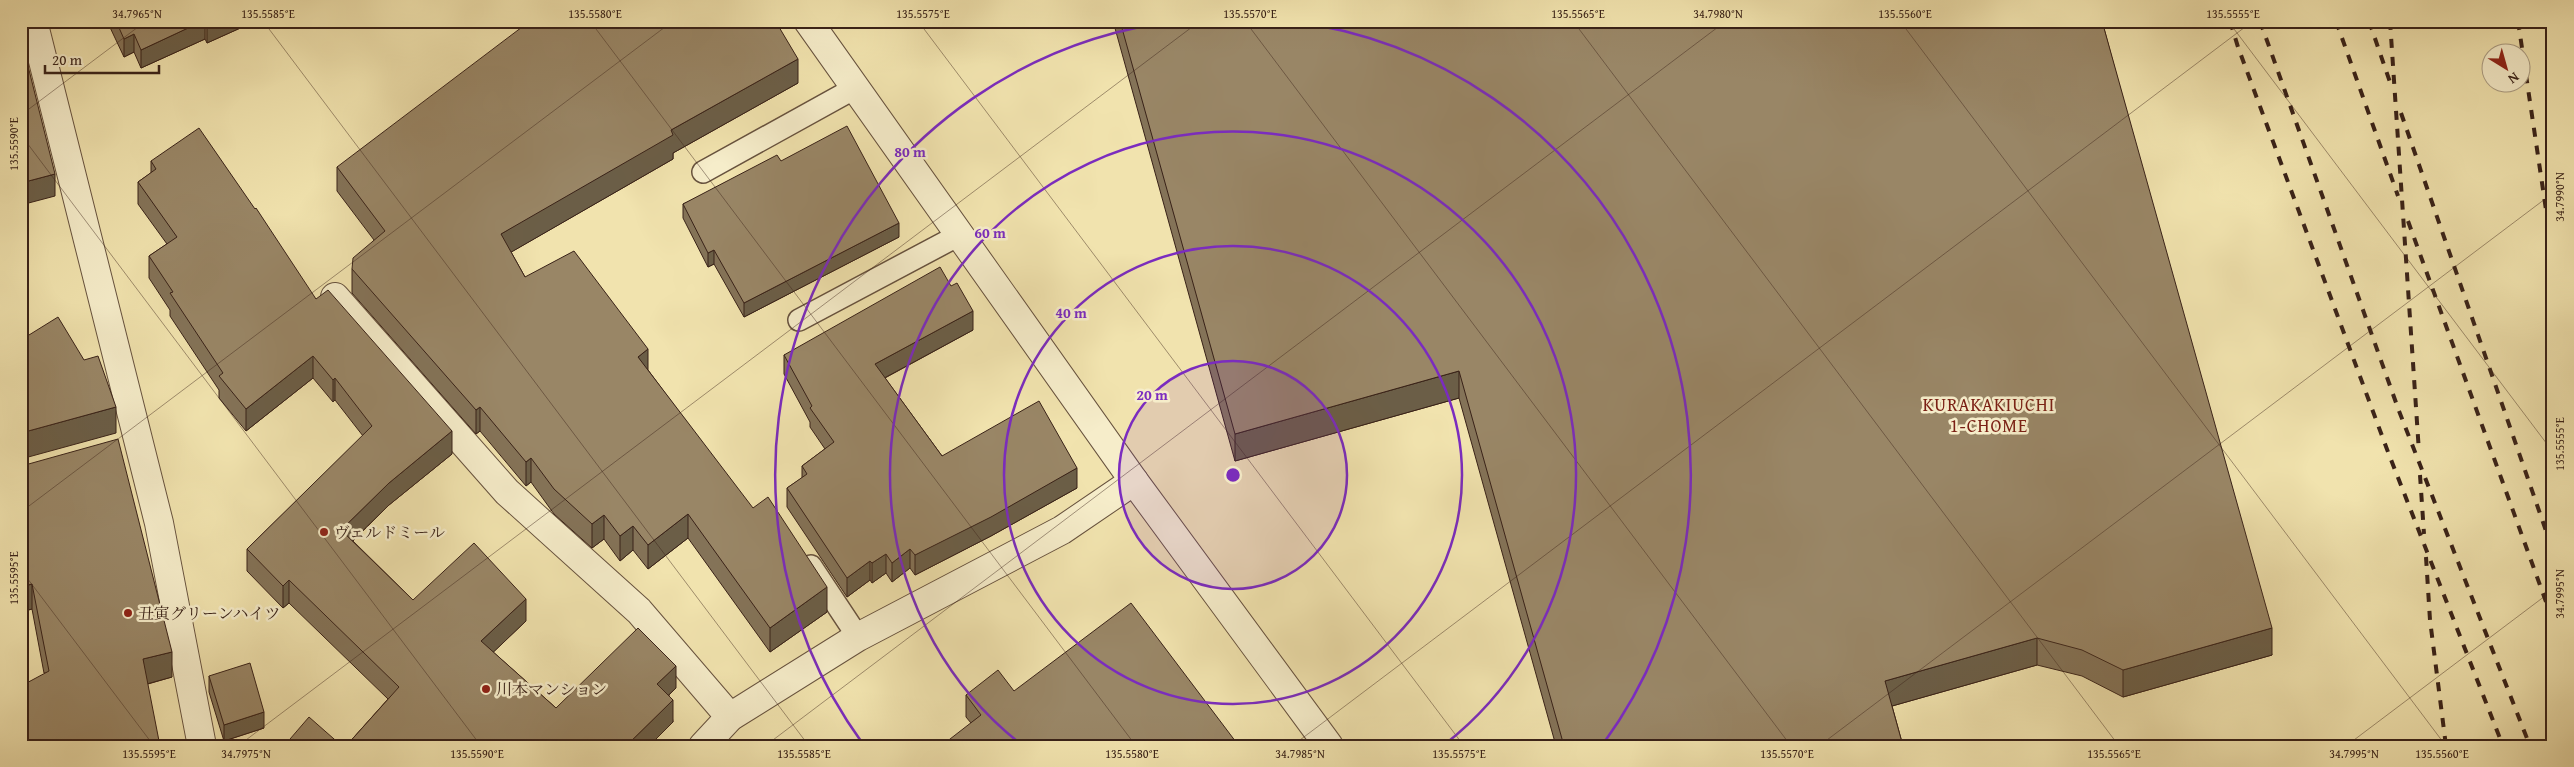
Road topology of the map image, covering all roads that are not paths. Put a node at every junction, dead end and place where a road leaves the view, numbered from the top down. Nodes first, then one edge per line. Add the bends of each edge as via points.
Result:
1 (33, 21) edge
2 (808, 21) edge
3 (855, 88) junction
4 (703, 172) dead end
5 (959, 235) junction
6 (335, 296) edge
7 (799, 320) dead end
8 (139, 442) junction
9 (112, 450) edge
10 (1134, 481) junction
11 (800, 548) edge
12 (858, 637) junction
13 (730, 718) junction
14 (202, 746) edge
15 (703, 746) edge
16 (1329, 746) edge

1 - 8 street
2 - 3 street
3 - 4 lane
3 - 5 street
5 - 7 lane
5 - 10 street
6 - 13 street via 507,492 639,610
8 - 9 street
8 - 14 street via 159,522
10 - 12 street via 1062,530
10 - 16 street
11 - 12 lane
12 - 13 street
13 - 15 street

